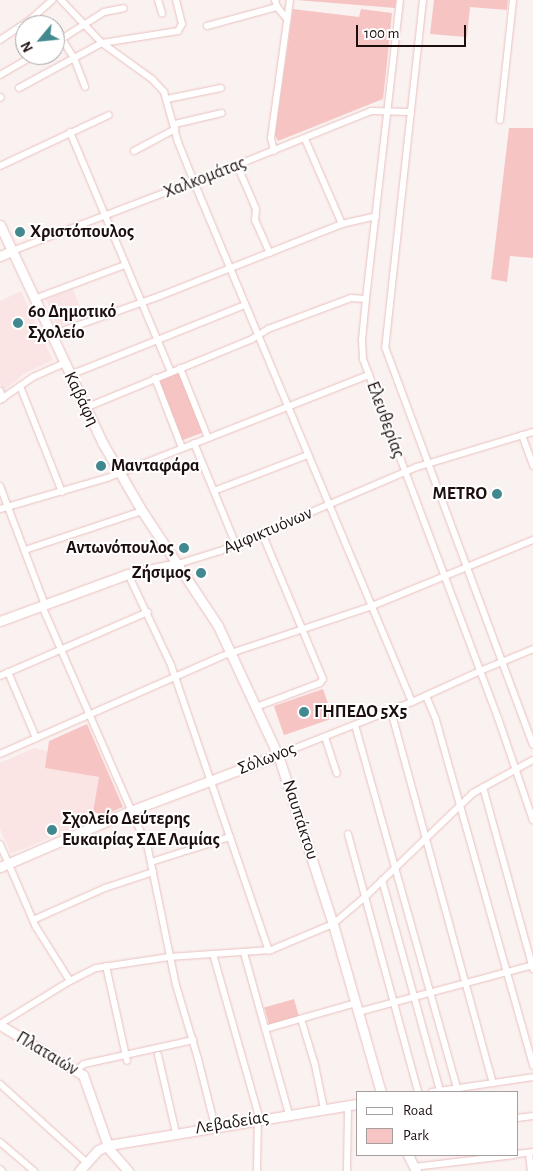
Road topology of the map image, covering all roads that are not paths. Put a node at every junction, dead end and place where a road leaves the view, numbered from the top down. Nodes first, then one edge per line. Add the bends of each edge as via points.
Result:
1 (52, 0) edge
2 (61, 0) edge
3 (159, 0) edge
4 (176, 0) edge
5 (275, 0) edge
6 (290, 0) edge
7 (400, 0) edge
8 (423, 0) edge
9 (513, 0) edge
10 (277, 7) junction
11 (124, 8) dead end
12 (162, 13) dead end
13 (287, 19) junction
14 (84, 26) junction
15 (207, 26) dead end
16 (65, 37) edge
17 (0, 40) edge
18 (102, 43) junction
19 (65, 44) edge
20 (74, 58) junction
21 (17, 65) edge
22 (0, 75) edge
23 (85, 87) dead end
24 (19, 88) dead end
25 (221, 88) dead end
26 (167, 99) junction
27 (388, 110) junction
28 (411, 112) junction
29 (222, 113) dead end
30 (109, 115) dead end
31 (500, 120) dead end
32 (175, 126) junction
33 (70, 132) junction
34 (305, 139) junction
35 (134, 151) dead end
36 (274, 151) junction
37 (237, 165) junction
38 (0, 166) edge
39 (194, 182) junction
40 (105, 216) junction
41 (376, 216) junction
42 (342, 224) junction
43 (0, 225) edge
44 (12, 251) junction
45 (270, 253) junction
46 (0, 256) edge
47 (125, 265) junction
48 (230, 269) junction
49 (34, 299) junction
50 (366, 299) junction
51 (142, 303) junction
52 (246, 305) junction
53 (51, 335) junction
54 (258, 336) junction
55 (158, 340) junction
56 (64, 363) junction
57 (180, 368) junction
58 (171, 372) junction
59 (70, 375) junction
60 (369, 375) junction
61 (155, 378) junction
62 (20, 386) junction
63 (0, 391) edge
64 (2, 399) edge
65 (288, 406) junction
66 (85, 408) junction
67 (533, 432) edge
68 (522, 435) junction
69 (208, 438) junction
70 (194, 443) junction
71 (182, 448) junction
72 (308, 455) junction
73 (428, 463) junction
74 (533, 466) edge
75 (404, 472) junction
76 (119, 473) junction
77 (0, 486) edge
78 (214, 491) junction
79 (62, 492) junction
80 (329, 505) junction
81 (9, 507) junction
82 (0, 509) edge
83 (142, 511) junction
84 (262, 533) junction
85 (533, 540) edge
86 (236, 544) junction
87 (25, 550) junction
88 (178, 564) junction
89 (466, 566) junction
90 (128, 574) junction
91 (445, 575) junction
92 (44, 605) junction
93 (372, 606) junction
94 (148, 612) junction
95 (0, 621) edge
96 (302, 629) junction
97 (60, 650) junction
98 (533, 650) edge
99 (232, 653) junction
100 (503, 661) junction
101 (480, 671) junction
102 (8, 672) junction
103 (0, 676) edge
104 (174, 677) junction
105 (426, 696) junction
106 (412, 702) junction
107 (256, 708) junction
108 (391, 711) junction
109 (88, 714) junction
110 (355, 725) junction
111 (325, 737) junction
112 (36, 738) junction
113 (533, 744) edge
114 (0, 754) edge
115 (278, 755) junction
116 (533, 760) edge
117 (516, 769) junction
118 (337, 773) dead end
119 (210, 782) junction
120 (483, 787) junction
121 (460, 804) junction
122 (130, 811) junction
123 (533, 820) edge
124 (348, 834) dead end
125 (230, 837) junction
126 (426, 837) junction
127 (0, 844) edge
128 (151, 862) junction
129 (4, 865) edge
130 (396, 866) junction
131 (153, 872) junction
132 (382, 880) junction
133 (365, 897) junction
134 (33, 920) junction
135 (333, 924) junction
136 (269, 951) junction
137 (244, 953) junction
138 (213, 954) junction
139 (169, 957) junction
140 (106, 966) junction
141 (533, 967) edge
142 (506, 972) junction
143 (70, 981) junction
144 (467, 983) junction
145 (431, 992) junction
146 (414, 997) junction
147 (394, 1002) junction
148 (357, 1008) junction
149 (301, 1019) junction
150 (0, 1025) edge
151 (265, 1029) junction
152 (193, 1040) junction
153 (158, 1055) dead end
154 (126, 1058) junction
155 (533, 1066) edge
156 (77, 1070) junction
157 (533, 1077) edge
158 (493, 1083) junction
159 (0, 1084) edge
160 (457, 1088) junction
161 (381, 1091) edge
162 (418, 1091) edge
163 (440, 1091) joint
164 (352, 1105) edge
165 (324, 1109) junction
166 (289, 1114) junction
167 (533, 1116) edge
168 (518, 1118) edge
169 (258, 1119) junction
170 (215, 1126) junction
171 (176, 1133) junction
172 (0, 1142) edge
173 (107, 1145) junction
174 (531, 1153) edge
175 (518, 1155) edge
176 (408, 1156) edge
177 (508, 1156) edge
178 (87, 1163) junction
179 (415, 1169) edge
180 (34, 1171) edge
181 (79, 1171) edge
182 (128, 1171) edge
183 (257, 1171) edge
184 (346, 1171) edge
185 (532, 1171) edge

1 - 17 street
2 - 14 street
3 - 12 street
4 - 18 street via 182,24 178,30
5 - 10 street
6 - 13 street
7 - 27 street, Ελευθερίας
8 - 28 street, Ελευθερίας
9 - 31 street
10 - 13 street
10 - 15 street
11 - 14 street via 104,12
13 - 36 street via 271,138
14 - 16 street
14 - 18 street
18 - 20 street
18 - 26 street via 152,79
19 - 20 street
20 - 23 street
20 - 24 street
21 - 22 street
25 - 26 street
26 - 32 street
27 - 28 street, Χαλκομάτας
27 - 34 street, Χαλκομάτας via 371,111
27 - 41 street, Ελευθερίας
28 - 73 street, Ελευθερίας via 385,343
29 - 32 street
30 - 33 street
32 - 35 street
32 - 39 street
33 - 38 street
33 - 40 street
34 - 36 street, Χαλκομάτας
34 - 42 street
36 - 37 street, Χαλκομάτας
37 - 39 street, Χαλκομάτας
37 - 45 street
39 - 40 street, Χαλκομάτας
39 - 48 street
40 - 44 street, Χαλκομάτας
40 - 47 street
41 - 42 street
41 - 50 street, Ελευθερίας
42 - 45 street
43 - 44 street, Καβάφη
44 - 46 street, Χαλκομάτας
44 - 49 street, Καβάφη
45 - 48 street
47 - 49 street
47 - 51 street
48 - 51 street
48 - 52 street
49 - 53 street, Καβάφη
50 - 54 street via 351,298 268,329
50 - 60 street, Ελευθερίας via 362,350
51 - 53 street
51 - 55 street
52 - 54 street
52 - 55 street
53 - 56 street, Καβάφη
54 - 57 street
54 - 65 street
55 - 58 street
55 - 59 street
56 - 59 street, Καβάφη
56 - 62 street
57 - 58 street
57 - 69 street
58 - 61 street
59 - 66 street, Καβάφη
60 - 65 street
60 - 75 street, Ελευθερίας
61 - 66 street
61 - 71 street
62 - 64 street
62 - 79 street
63 - 64 street
65 - 69 street
65 - 72 street
66 - 76 street, Καβάφη
67 - 68 street, Αμφικτυόνων
68 - 73 street, Αμφικτυόνων
68 - 74 street
69 - 70 street
70 - 71 street
70 - 78 street
71 - 76 street
72 - 78 street
72 - 80 street
73 - 75 street, Αμφικτυόνων
73 - 89 street, Ελευθερίας
75 - 80 street, Αμφικτυόνων
75 - 91 street, Ελευθερίας
76 - 79 street
76 - 83 street, Καβάφη
77 - 81 street
78 - 86 street
79 - 81 street
80 - 84 street, Αμφικτυόνων
80 - 93 street
81 - 82 street
81 - 87 street
83 - 87 street
83 - 88 street, Καβάφη
84 - 86 street, Αμφικτυόνων
84 - 96 street
85 - 89 street
86 - 88 street, Αμφικτυόνων
87 - 92 street
88 - 90 street, Αμφικτυόνων
88 - 99 street, Ναυπάκτου via 211,613
89 - 91 street
89 - 100 street, Ελευθερίας
90 - 92 street, Αμφικτυόνων
90 - 94 street
91 - 93 street
91 - 101 street, Ελευθερίας
92 - 95 street, Αμφικτυόνων
92 - 97 street
93 - 96 street
93 - 106 street
94 - 97 street
94 - 104 street
96 - 99 street
96 - 107 street via 323,682
97 - 102 street
97 - 109 street
98 - 100 street, Σόλωνος
99 - 104 street
99 - 107 street, Ναυπάκτου
100 - 101 street, Σόλωνος
100 - 113 street, Ελευθερίας
101 - 105 street, Σόλωνος
101 - 117 street, Ελευθερίας
102 - 103 street
102 - 112 street
104 - 109 street
104 - 119 street
105 - 106 street, Σόλωνος
105 - 121 street
106 - 108 street, Σόλωνος
107 - 115 street, Ναυπάκτου
108 - 110 street, Σόλωνος
108 - 126 street
109 - 112 street
109 - 122 street
110 - 111 street, Σόλωνος
110 - 130 street
111 - 115 street, Σόλωνος
111 - 118 street
112 - 114 street
115 - 119 street, Σόλωνος
115 - 135 street, Ναυπάκτου
116 - 117 street
117 - 120 street
117 - 123 street, Ελευθερίας
119 - 122 street, Σόλωνος
119 - 125 street
120 - 121 street
120 - 141 street
121 - 126 street
121 - 142 street
122 - 128 street
122 - 129 street, Σόλωνος
124 - 133 street
125 - 128 street
125 - 136 street
126 - 130 street
126 - 144 street
127 - 129 street
128 - 131 street
129 - 134 street
130 - 132 street
130 - 145 street
131 - 134 street via 105,888
131 - 139 street
132 - 133 street
132 - 146 street
133 - 135 street
133 - 147 street
134 - 143 street
135 - 136 street
135 - 148 street, Ναυπάκτου
136 - 137 street
137 - 138 street
137 - 151 street
138 - 139 street
138 - 169 street
139 - 140 street
139 - 152 street
140 - 143 street
140 - 154 street
141 - 142 street
142 - 144 street
142 - 155 street
143 - 150 street
144 - 145 street
144 - 158 street
145 - 146 street
145 - 160 street
146 - 147 street
146 - 163 street
147 - 148 street
147 - 162 street
148 - 149 street
148 - 161 street, Ναυπάκτου
149 - 151 street
149 - 165 street
150 - 156 street, Πλαταιών
151 - 166 street
152 - 154 street
152 - 170 street
153 - 171 street
154 - 156 street via 84,1064
156 - 173 street, Πλαταιών via 87,1082
157 - 158 street
158 - 160 street
159 - 178 street
160 - 163 street
164 - 165 street, Λεβαδείας
164 - 184 street
165 - 166 street, Λεβαδείας
166 - 169 street, Λεβαδείας
167 - 168 street
169 - 170 street, Λεβαδείας
169 - 183 street
170 - 171 street, Λεβαδείας
171 - 173 street, Λεβαδείας
172 - 180 street
173 - 178 street
173 - 182 street
174 - 175 street
174 - 185 street
176 - 179 street
177 - 179 street
178 - 181 street

